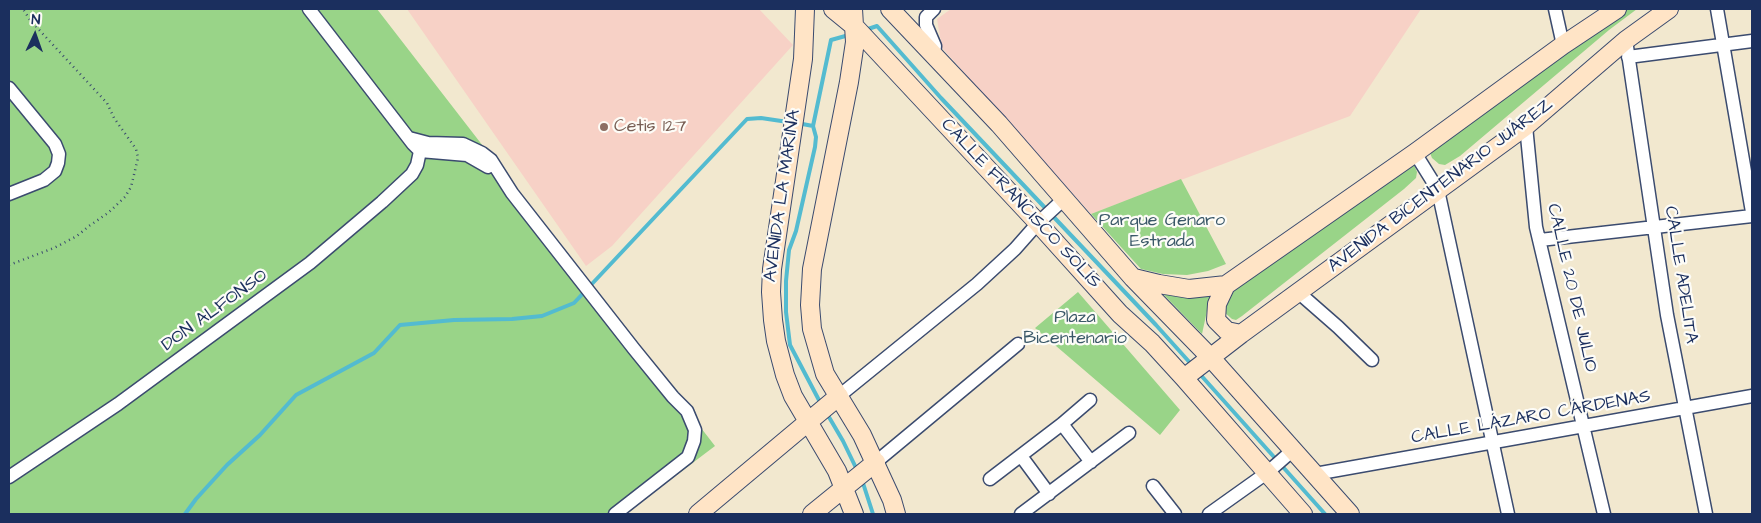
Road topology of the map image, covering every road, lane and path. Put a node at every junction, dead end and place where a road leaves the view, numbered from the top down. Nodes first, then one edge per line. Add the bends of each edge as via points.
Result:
1 (23, 9) edge
2 (309, 9) edge
3 (805, 9) edge
4 (833, 9) edge
5 (853, 9) edge
6 (934, 9) edge
7 (1555, 9) edge
8 (1617, 9) edge
9 (1669, 9) edge
10 (1717, 9) edge
11 (893, 12) edge
12 (859, 32) junction
13 (1752, 41) edge
14 (1562, 45) junction
15 (1723, 45) junction
16 (1627, 49) junction
17 (934, 54) junction
18 (9, 88) edge
19 (1526, 126) junction
20 (421, 146) junction
21 (1415, 153) junction
22 (1438, 190) junction
23 (9, 194) edge
24 (1065, 198) junction
25 (1752, 214) edge
26 (1038, 223) junction
27 (1654, 227) junction
28 (1540, 240) junction
29 (9, 265) edge
30 (1133, 278) junction
31 (1226, 285) junction
32 (1298, 292) junction
33 (1241, 334) junction
34 (1018, 344) dead end
35 (1211, 358) junction
36 (1372, 360) dead end
37 (1184, 378) junction
38 (839, 396) junction
39 (1752, 396) edge
40 (1090, 400) dead end
41 (1686, 408) junction
42 (809, 422) junction
43 (1062, 424) junction
44 (1585, 426) junction
45 (1129, 433) dead end
46 (1492, 442) junction
47 (1293, 450) junction
48 (1021, 456) junction
49 (876, 462) junction
50 (1091, 462) junction
51 (1268, 472) junction
52 (1315, 474) junction
53 (9, 477) edge
54 (990, 479) dead end
55 (1153, 486) dead end
56 (844, 488) junction
57 (1049, 494) junction
58 (615, 514) edge
59 (698, 514) edge
60 (812, 514) edge
61 (854, 514) edge
62 (896, 514) edge
63 (1021, 514) edge
64 (1175, 514) edge
65 (1209, 514) edge
66 (1303, 514) edge
67 (1350, 514) edge
68 (1508, 514) edge
69 (1604, 514) edge
70 (1706, 514) edge

1 - 29 path via 107,103 136,149 138,158 126,197 108,213 77,236
2 - 20 street via 409,138
3 - 42 main road, AVENIDA LA MARINA via 803,59 771,292 776,341 785,375
4 - 12 main road, CALLE FRANCISCO SOLÍS
5 - 12 main road
6 - 17 street via 926,17 926,25 935,46
7 - 14 street
8 - 14 main road
9 - 16 main road, AVENIDA BICENTENARIO JUÁREZ
10 - 15 street
11 - 17 main road, CALLE FRANCISCO SOLÍS
12 - 26 main road, CALLE FRANCISCO SOLÍS
12 - 38 main road via 812,269 810,305 818,354 825,374
13 - 15 street
14 - 21 main road
15 - 16 street
15 - 25 street
16 - 19 main road, AVENIDA BICENTENARIO JUÁREZ
16 - 27 street, CALLE ADELITA
17 - 24 main road, CALLE FRANCISCO SOLÍS
18 - 23 street via 55,144 59,154 55,171 44,180
19 - 22 main road, AVENIDA BICENTENARIO JUÁREZ
19 - 28 street, CALLE 20 DE JULIO
20 - 53 street, DON ALFONSO via 412,174 310,263 118,404
20 - 58 street via 467,155 498,172 673,397 686,431 682,451 672,469
21 - 22 street
21 - 31 main road
22 - 32 main road, AVENIDA BICENTENARIO JUÁREZ
22 - 46 street
24 - 26 street
24 - 30 main road, CALLE FRANCISCO SOLÍS
25 - 27 street
26 - 37 main road, CALLE FRANCISCO SOLÍS via 1120,314 1152,342
26 - 38 street via 977,284
27 - 28 street
27 - 41 street, CALLE ADELITA
28 - 44 street, CALLE 20 DE JULIO
30 - 31 main road via 1189,289
30 - 35 main road, CALLE FRANCISCO SOLÍS
31 - 33 main road via 1217,304 1216,320 1227,331
32 - 33 main road, AVENIDA BICENTENARIO JUÁREZ
32 - 36 street
33 - 35 main road, AVENIDA BICENTENARIO JUÁREZ
34 - 49 street
35 - 37 main road, AVENIDA BICENTENARIO JUÁREZ
35 - 47 main road, CALLE FRANCISCO SOLÍS
37 - 51 main road, CALLE FRANCISCO SOLÍS
38 - 42 main road
38 - 49 main road
39 - 41 street, CALLE LÁZARO CÁRDENAS
40 - 43 street
41 - 44 street, CALLE LÁZARO CÁRDENAS
41 - 70 street, CALLE ADELITA
42 - 56 main road, AVENIDA LA MARINA
42 - 59 main road
43 - 48 street
43 - 50 street
44 - 46 street, CALLE LÁZARO CÁRDENAS
44 - 69 street, CALLE 20 DE JULIO
45 - 50 street
46 - 52 street, CALLE LÁZARO CÁRDENAS
46 - 68 street
47 - 51 street
47 - 52 main road, CALLE FRANCISCO SOLÍS
48 - 54 street
48 - 57 street
49 - 56 main road
49 - 62 main road
50 - 57 street
51 - 65 street
51 - 66 main road, CALLE FRANCISCO SOLÍS
52 - 67 main road, CALLE FRANCISCO SOLÍS
55 - 64 street
56 - 60 main road
56 - 61 main road, AVENIDA LA MARINA
57 - 63 street

